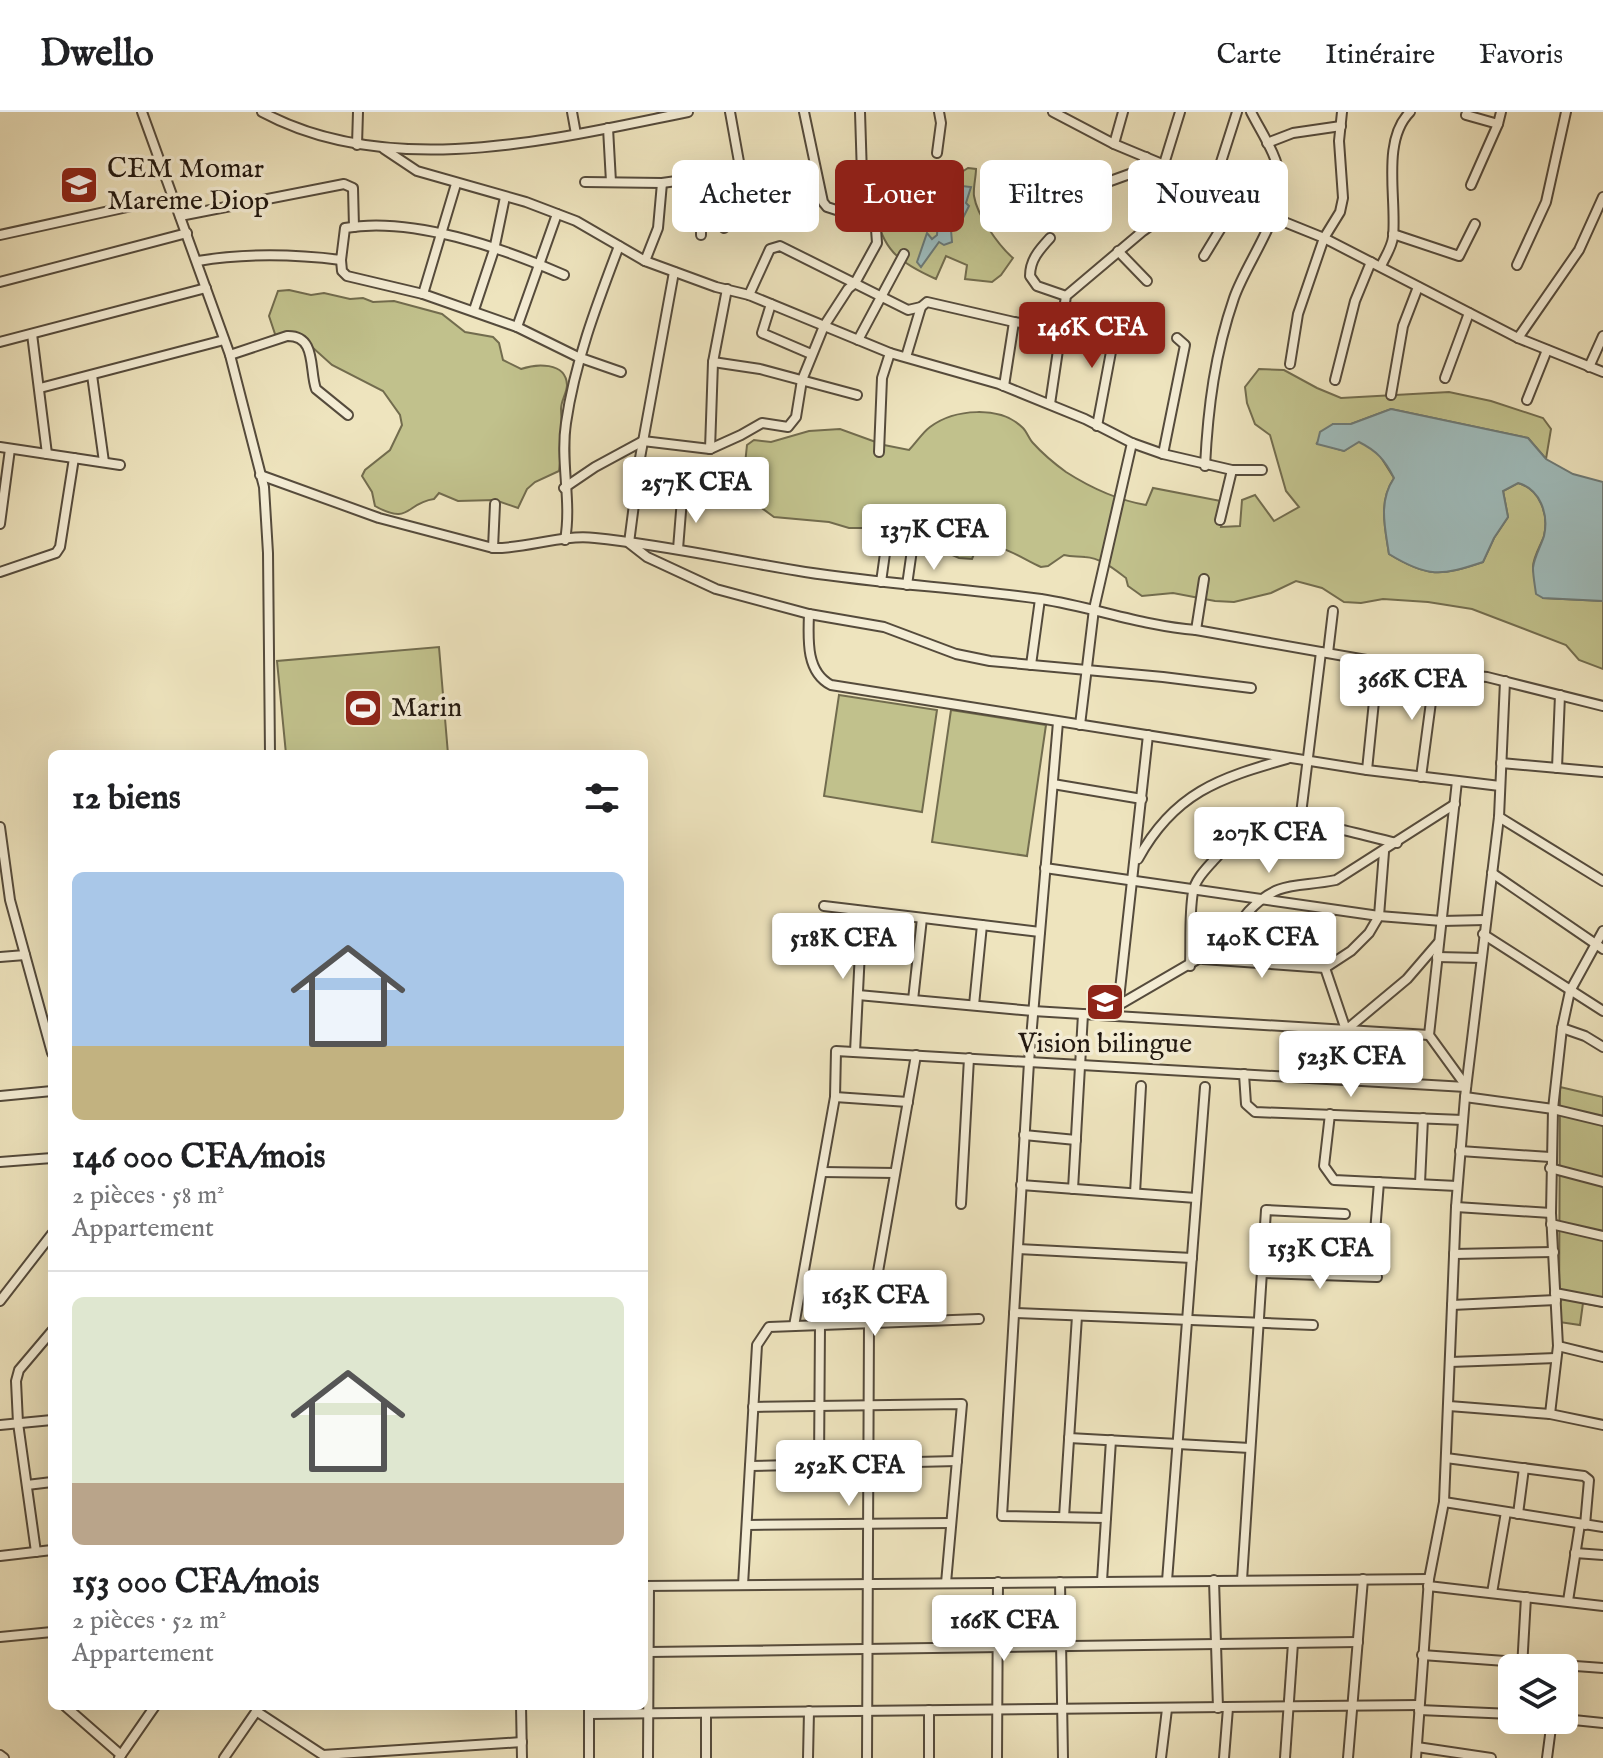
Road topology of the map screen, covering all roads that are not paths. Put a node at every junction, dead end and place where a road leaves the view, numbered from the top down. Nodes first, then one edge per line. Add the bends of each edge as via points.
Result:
1 (142, 112) edge
2 (262, 112) edge
3 (358, 112) edge
4 (572, 112) edge
5 (688, 112) edge
6 (730, 112) edge
7 (804, 112) edge
8 (860, 112) edge
9 (939, 112) edge
10 (1053, 112) edge
11 (1123, 112) edge
12 (1180, 112) edge
13 (1237, 112) edge
14 (1251, 112) edge
15 (1342, 112) edge
16 (1410, 112) edge
17 (1501, 112) edge
18 (1566, 112) edge
19 (1466, 115) dead end
20 (1067, 116) edge
21 (1498, 124) junction
22 (1341, 126) junction
23 (608, 128) junction
24 (576, 134) junction
25 (1267, 143) junction
26 (1114, 144) junction
27 (357, 145) junction
28 (384, 149) junction
29 (937, 153) dead end
30 (1146, 157) junction
31 (739, 160) edge
32 (814, 160) edge
33 (861, 160) edge
34 (1154, 160) edge
35 (1165, 160) edge
36 (1222, 160) edge
37 (1274, 160) edge
38 (1112, 180) edge
39 (585, 182) dead end
40 (611, 182) junction
41 (672, 182) edge
42 (662, 183) junction
43 (456, 184) junction
44 (819, 185) edge
45 (1471, 185) dead end
46 (173, 197) junction
47 (505, 197) junction
48 (1603, 197) edge
49 (835, 210) edge
50 (557, 214) junction
51 (180, 216) junction
52 (1288, 223) edge
53 (1475, 224) dead end
54 (354, 227) junction
55 (876, 232) edge
56 (1143, 232) edge
57 (1219, 232) edge
58 (1264, 232) edge
59 (187, 233) junction
60 (442, 234) junction
61 (1393, 234) junction
62 (0, 235) edge
63 (1050, 238) dead end
64 (1324, 238) junction
65 (619, 246) junction
66 (494, 250) junction
67 (1118, 251) junction
68 (904, 254) dead end
69 (1204, 256) dead end
70 (341, 260) junction
71 (198, 261) junction
72 (645, 261) junction
73 (1371, 262) junction
74 (540, 264) junction
75 (1517, 265) dead end
76 (1381, 266) junction
77 (674, 272) junction
78 (564, 275) dead end
79 (1147, 281) dead end
80 (0, 282) edge
81 (855, 283) junction
82 (1418, 287) junction
83 (206, 288) junction
84 (727, 289) junction
85 (423, 294) junction
86 (749, 295) junction
87 (880, 295) junction
88 (1066, 296) junction
89 (771, 304) junction
90 (921, 307) junction
91 (474, 310) junction
92 (1469, 313) junction
93 (1117, 320) dead end
94 (1014, 322) junction
95 (824, 326) junction
96 (517, 327) junction
97 (1062, 329) junction
98 (32, 334) junction
99 (1603, 336) edge
100 (1177, 338) dead end
101 (1518, 338) junction
102 (224, 340) junction
103 (858, 340) junction
104 (0, 342) edge
105 (1547, 350) junction
106 (890, 353) junction
107 (811, 354) junction
108 (230, 355) junction
109 (578, 357) junction
110 (906, 357) junction
111 (713, 362) junction
112 (1290, 364) dead end
113 (1589, 367) junction
114 (621, 372) dead end
115 (1603, 372) edge
116 (92, 375) junction
117 (1445, 378) dead end
118 (802, 380) junction
119 (1335, 380) dead end
120 (1004, 386) junction
121 (40, 388) junction
122 (857, 395) dead end
123 (1391, 395) dead end
124 (1527, 400) dead end
125 (1050, 404) junction
126 (348, 415) dead end
127 (1097, 426) junction
128 (643, 441) junction
129 (1132, 443) junction
130 (0, 447) edge
131 (10, 449) junction
132 (710, 449) junction
133 (879, 452) dead end
134 (47, 454) junction
135 (1163, 454) junction
136 (74, 458) junction
137 (104, 462) junction
138 (120, 465) dead end
139 (1205, 466) junction
140 (1232, 470) junction
141 (1262, 470) dead end
142 (260, 475) junction
143 (564, 488) junction
144 (682, 499) dead end
145 (495, 504) dead end
146 (0, 519) edge
147 (1220, 520) dead end
148 (889, 525) dead end
149 (565, 540) junction
150 (629, 543) junction
151 (913, 543) dead end
152 (493, 548) junction
153 (678, 549) junction
154 (0, 572) edge
155 (1204, 579) dead end
156 (881, 582) junction
157 (907, 585) junction
158 (1040, 599) junction
159 (1094, 609) junction
160 (1333, 611) dead end
161 (809, 614) junction
162 (1196, 630) junction
163 (1324, 653) junction
164 (1378, 662) junction
165 (1031, 665) junction
166 (1086, 670) junction
167 (1435, 672) junction
168 (1505, 681) junction
169 (1251, 688) dead end
170 (1560, 695) junction
171 (1603, 706) edge
172 (1058, 722) junction
173 (1080, 725) junction
174 (1148, 735) junction
175 (270, 750) edge
176 (1292, 757) junction
177 (1306, 760) junction
178 (1501, 763) junction
179 (1557, 768) junction
180 (1367, 770) junction
181 (1603, 772) edge
182 (1421, 777) junction
183 (1457, 781) junction
184 (1053, 784) junction
185 (1500, 786) junction
186 (1142, 799) junction
187 (1455, 804) junction
188 (1499, 817) junction
189 (1300, 822) junction
190 (0, 827) edge
191 (1398, 843) junction
192 (1384, 852) junction
193 (1136, 864) junction
194 (1045, 868) junction
195 (1492, 873) junction
196 (1134, 880) junction
197 (1603, 881) edge
198 (1193, 889) junction
199 (1263, 899) junction
200 (5, 901) edge
201 (824, 906) dead end
202 (862, 911) junction
203 (1379, 916) junction
204 (922, 918) junction
205 (1485, 920) junction
206 (1442, 921) junction
207 (982, 925) junction
208 (1603, 931) edge
209 (1040, 932) junction
210 (1483, 934) junction
211 (1439, 942) junction
212 (1599, 947) edge
213 (25, 955) junction
214 (0, 957) edge
215 (1437, 957) junction
216 (1481, 958) junction
217 (1202, 959) junction
218 (1190, 966) junction
219 (1325, 968) junction
220 (1570, 991) junction
221 (858, 995) junction
222 (913, 1000) junction
223 (974, 1005) junction
224 (1118, 1010) junction
225 (1033, 1011) junction
226 (1603, 1011) edge
227 (1083, 1014) junction
228 (1562, 1028) junction
229 (1346, 1030) junction
230 (1429, 1035) junction
231 (48, 1038) edge
232 (1603, 1047) edge
233 (855, 1052) junction
234 (916, 1055) junction
235 (969, 1058) junction
236 (1029, 1062) junction
237 (1080, 1065) junction
238 (1244, 1074) junction
239 (1141, 1086) dead end
240 (1205, 1087) dead end
241 (1466, 1087) junction
242 (48, 1091) edge
243 (0, 1096) edge
244 (835, 1097) junction
245 (1465, 1097) junction
246 (908, 1102) junction
247 (1553, 1109) junction
248 (1330, 1114) junction
249 (1423, 1118) junction
250 (1463, 1120) junction
251 (1603, 1121) edge
252 (1024, 1135) junction
253 (1076, 1140) junction
254 (1460, 1151) junction
255 (1550, 1157) junction
256 (48, 1158) edge
257 (0, 1161) edge
258 (1550, 1168) junction
259 (822, 1172) junction
260 (895, 1173) junction
261 (1379, 1182) junction
262 (1603, 1182) edge
263 (1420, 1183) junction
264 (1021, 1185) junction
265 (1457, 1186) junction
266 (1073, 1189) junction
267 (1135, 1193) junction
268 (1196, 1198) junction
269 (961, 1204) dead end
270 (1456, 1207) junction
271 (1551, 1213) junction
272 (1345, 1214) dead end
273 (1551, 1224) junction
274 (1603, 1236) edge
275 (48, 1239) edge
276 (1018, 1249) junction
277 (1554, 1252) junction
278 (1454, 1254) junction
279 (1192, 1258) junction
280 (1373, 1258) dead end
281 (1263, 1273) junction
282 (1377, 1277) dead end
283 (1556, 1296) junction
284 (0, 1301) edge
285 (1603, 1302) edge
286 (1452, 1305) junction
287 (1014, 1313) junction
288 (1077, 1316) junction
289 (979, 1319) dead end
290 (1187, 1320) junction
291 (869, 1323) junction
292 (1258, 1323) junction
293 (820, 1325) junction
294 (1313, 1325) dead end
295 (794, 1326) junction
296 (48, 1336) edge
297 (1558, 1346) junction
298 (1603, 1357) edge
299 (1556, 1358) junction
300 (1450, 1362) junction
301 (819, 1406) junction
302 (869, 1406) junction
303 (1449, 1406) junction
304 (753, 1407) junction
305 (1550, 1414) junction
306 (48, 1420) edge
307 (18, 1423) junction
308 (0, 1425) edge
309 (1603, 1425) edge
310 (1069, 1438) junction
311 (1111, 1440) junction
312 (1178, 1444) junction
313 (1250, 1448) junction
314 (1446, 1458) junction
315 (957, 1461) junction
316 (868, 1463) junction
317 (819, 1464) junction
318 (750, 1466) junction
319 (1524, 1468) junction
320 (48, 1482) edge
321 (27, 1485) junction
322 (1444, 1502) junction
323 (1506, 1512) junction
324 (1518, 1514) junction
325 (1064, 1517) junction
326 (1106, 1518) junction
327 (951, 1523) junction
328 (868, 1524) junction
329 (1583, 1524) junction
330 (747, 1525) junction
331 (1603, 1527) edge
332 (48, 1550) edge
333 (36, 1552) junction
334 (1575, 1553) junction
335 (1603, 1555) edge
336 (0, 1556) edge
337 (1363, 1579) junction
338 (1214, 1580) junction
339 (1242, 1580) junction
340 (1102, 1581) junction
341 (1167, 1581) junction
342 (998, 1582) junction
343 (1060, 1582) junction
344 (1428, 1582) junction
345 (868, 1583) junction
346 (946, 1583) junction
347 (743, 1585) junction
348 (648, 1586) edge
349 (1492, 1593) junction
350 (1526, 1597) junction
351 (1568, 1601) junction
352 (1603, 1606) edge
353 (648, 1619) edge
354 (48, 1632) edge
355 (0, 1637) edge
356 (1358, 1642) junction
357 (1293, 1643) junction
358 (1216, 1644) junction
359 (1062, 1646) junction
360 (998, 1647) junction
361 (867, 1649) junction
362 (649, 1652) junction
363 (1523, 1654) edge
364 (1422, 1655) junction
365 (1498, 1663) edge
366 (1578, 1667) edge
367 (1603, 1668) edge
368 (1352, 1706) junction
369 (1289, 1707) junction
370 (1223, 1708) junction
371 (1419, 1708) junction
372 (997, 1709) junction
373 (1062, 1709) junction
374 (1167, 1709) junction
375 (69, 1710) edge
376 (152, 1710) edge
377 (257, 1710) edge
378 (261, 1710) edge
379 (521, 1710) edge
380 (589, 1710) edge
381 (929, 1710) junction
382 (809, 1711) junction
383 (867, 1711) junction
384 (649, 1713) junction
385 (706, 1713) junction
386 (1498, 1713) edge
387 (1578, 1720) edge
388 (1603, 1723) edge
389 (1550, 1734) edge
390 (522, 1742) junction
391 (441, 1747) junction
392 (1417, 1747) junction
393 (322, 1756) edge
394 (120, 1757) edge
395 (224, 1758) edge
396 (441, 1758) edge
397 (522, 1758) edge
398 (589, 1758) edge
399 (648, 1758) edge
400 (706, 1758) edge
401 (808, 1758) edge
402 (867, 1758) edge
403 (929, 1758) edge
404 (997, 1758) edge
405 (1063, 1758) edge
406 (1161, 1758) edge
407 (1224, 1758) edge
408 (1285, 1758) edge
409 (1348, 1758) edge
410 (1416, 1758) edge
411 (1491, 1758) edge
412 (1547, 1758) edge

1 - 46 street
2 - 27 street via 317,136
3 - 27 street
4 - 24 street
5 - 23 street
6 - 31 street
7 - 32 street
8 - 33 street
9 - 29 street
10 - 20 street
11 - 26 street
12 - 35 street
13 - 36 street
14 - 25 street
15 - 22 street
16 - 61 street via 1396,135
17 - 21 street
18 - 75 street via 1546,202
19 - 21 street
20 - 26 street
21 - 45 street
22 - 25 street
22 - 64 street via 1343,198
23 - 24 street
23 - 40 street
24 - 28 street via 458,148
25 - 37 street
26 - 30 street
27 - 28 street
28 - 43 street via 417,171
30 - 34 street
30 - 38 street via 1138,171
39 - 40 street
40 - 42 street
41 - 42 street
42 - 72 street via 658,228
43 - 47 street
43 - 60 street
44 - 49 street via 823,202
46 - 51 street
46 - 62 street
47 - 50 street
47 - 66 street
48 - 101 street via 1579,250
50 - 65 street
50 - 74 street
51 - 54 street via 344,184 353,188
51 - 59 street
52 - 64 street
53 - 61 street via 1459,256
54 - 60 street via 393,224
54 - 70 street via 345,228
55 - 81 street via 877,243
56 - 67 street
57 - 69 street
58 - 139 street via 1224,328 1207,415
59 - 71 street
59 - 80 street
60 - 66 street
60 - 85 street
61 - 76 street
63 - 88 street via 1037,251 1030,276 1037,286
64 - 73 street
64 - 112 street via 1298,314
65 - 72 street
65 - 109 street
66 - 74 street
66 - 91 street
67 - 79 street
67 - 88 street
68 - 87 street
70 - 71 street via 277,254
70 - 85 street via 347,276
71 - 83 street
72 - 77 street
73 - 76 street
73 - 119 street
74 - 78 street
74 - 96 street
76 - 82 street
77 - 84 street
77 - 128 street
81 - 86 street via 775,246
81 - 87 street
81 - 95 street
82 - 92 street
82 - 123 street via 1403,326
83 - 98 street
83 - 102 street
84 - 86 street
84 - 111 street
85 - 91 street
86 - 89 street
87 - 90 street via 908,310
87 - 103 street
88 - 97 street
89 - 95 street
89 - 107 street via 762,333
90 - 94 street via 927,302
90 - 110 street
91 - 96 street
92 - 101 street
92 - 117 street
93 - 127 street
94 - 97 street
94 - 120 street
95 - 103 street
95 - 107 street
96 - 109 street
97 - 125 street
98 - 104 street
98 - 121 street
99 - 113 street
100 - 135 street via 1185,345
101 - 105 street
102 - 108 street
102 - 116 street
103 - 106 street
105 - 113 street
105 - 124 street
106 - 110 street
106 - 133 street via 882,378
107 - 118 street
108 - 126 street via 296,337 310,349 316,389
108 - 142 street
109 - 114 street
109 - 143 street via 566,422
110 - 120 street
111 - 118 street
111 - 132 street
113 - 115 street
116 - 121 street
116 - 137 street
118 - 122 street
118 - 132 street via 796,417 788,427 762,423
120 - 125 street
121 - 134 street
125 - 127 street
127 - 129 street
128 - 132 street
128 - 143 street
128 - 150 street
129 - 135 street
129 - 159 street
130 - 131 street
131 - 134 street
131 - 146 street
134 - 136 street
135 - 139 street
136 - 137 street
136 - 154 street via 60,547
137 - 138 street
139 - 140 street
140 - 141 street
140 - 147 street
142 - 152 street via 379,518
142 - 175 street via 268,553
143 - 149 street
144 - 153 street
145 - 152 street
148 - 156 street
149 - 150 street via 591,537
149 - 152 street
150 - 153 street
150 - 161 street via 706,585
151 - 157 street
153 - 156 street
155 - 162 street
156 - 157 street
157 - 158 street
158 - 159 street
158 - 165 street
159 - 162 street
159 - 166 street
160 - 163 street
161 - 165 street via 884,627 956,654
161 - 172 street via 815,670 831,685
162 - 163 street
163 - 164 street
163 - 177 street
164 - 167 street
164 - 180 street
165 - 166 street
166 - 169 street
166 - 173 street
167 - 168 street
167 - 182 street
168 - 170 street
168 - 178 street
170 - 171 street
170 - 179 street
172 - 173 street
172 - 184 street
173 - 174 street
174 - 176 street
174 - 186 street
176 - 177 street
176 - 193 street via 1218,780 1193,795 1146,845
177 - 180 street
177 - 189 street
178 - 179 street
178 - 185 street
179 - 181 street
180 - 182 street
182 - 183 street
183 - 185 street
183 - 187 street
184 - 186 street
184 - 194 street
185 - 188 street
186 - 193 street
187 - 191 street
187 - 206 street
188 - 195 street
188 - 197 street
189 - 191 street
189 - 198 street via 1278,823 1239,839
190 - 200 street
191 - 192 street
192 - 199 street via 1336,880 1292,885
192 - 203 street
193 - 196 street
194 - 196 street
194 - 209 street
195 - 205 street
195 - 212 street
196 - 198 street
196 - 224 street
198 - 199 street
198 - 218 street
199 - 203 street
199 - 217 street via 1231,939
200 - 213 street
201 - 202 street
202 - 204 street
202 - 221 street
203 - 206 street
203 - 219 street via 1351,951
204 - 207 street
204 - 222 street
205 - 206 street
205 - 210 street
206 - 211 street
207 - 209 street
207 - 223 street
208 - 212 street
209 - 225 street
210 - 216 street
210 - 220 street
211 - 215 street
211 - 229 street via 1407,979
212 - 220 street
213 - 214 street
213 - 231 street
215 - 216 street
215 - 230 street
216 - 241 street
217 - 218 street
217 - 219 street
218 - 224 street
219 - 229 street
220 - 226 street
220 - 228 street
221 - 222 street
221 - 233 street
222 - 223 street
223 - 225 street
224 - 227 street
224 - 229 street
225 - 227 street
225 - 236 street
227 - 237 street
228 - 232 street
228 - 247 street
229 - 230 street
230 - 241 street
233 - 234 street
233 - 244 street via 836,1051
234 - 235 street
234 - 246 street
235 - 236 street
235 - 269 street
236 - 237 street
236 - 252 street
237 - 238 street
237 - 253 street
238 - 241 street
238 - 248 street via 1246,1104 1255,1112
239 - 267 street
240 - 268 street
241 - 245 street
242 - 243 street
244 - 246 street
244 - 259 street
245 - 247 street
245 - 250 street
246 - 260 street
247 - 251 street
247 - 255 street
248 - 249 street
248 - 261 street via 1324,1166 1328,1174 1341,1181
249 - 250 street
249 - 263 street
250 - 254 street
252 - 253 street
252 - 264 street
253 - 266 street
254 - 255 street
254 - 265 street
255 - 258 street
256 - 257 street
258 - 262 street
258 - 271 street
259 - 260 street
259 - 295 street
260 - 291 street
261 - 263 street
261 - 280 street
263 - 265 street
264 - 266 street
264 - 276 street
265 - 270 street
266 - 267 street
267 - 268 street
268 - 279 street
270 - 271 street
270 - 278 street
271 - 273 street
272 - 281 street via 1266,1210
273 - 274 street
273 - 277 street
275 - 284 street
276 - 279 street
276 - 287 street
277 - 278 street
277 - 283 street
278 - 286 street
279 - 290 street
281 - 282 street
281 - 292 street
283 - 285 street
283 - 286 street
283 - 297 street
286 - 300 street
287 - 288 street
287 - 325 street via 1002,1516
288 - 290 street
288 - 310 street
289 - 291 street
290 - 292 street
290 - 312 street
291 - 293 street
291 - 302 street
292 - 294 street
292 - 313 street
293 - 295 street
293 - 301 street
295 - 304 street via 769,1327 757,1345
296 - 307 street via 19,1370
297 - 298 street
297 - 299 street
299 - 300 street
299 - 305 street
300 - 303 street
301 - 302 street
301 - 304 street
301 - 317 street
302 - 315 street via 962,1404
302 - 316 street
303 - 305 street
303 - 314 street
304 - 318 street
305 - 309 street
306 - 307 street
307 - 308 street
307 - 321 street
310 - 311 street
310 - 325 street
311 - 312 street
311 - 326 street
312 - 313 street
312 - 341 street
313 - 339 street
314 - 319 street
314 - 322 street
315 - 316 street
315 - 327 street
316 - 317 street
316 - 328 street
317 - 318 street
318 - 330 street
319 - 324 street
319 - 329 street via 1589,1480
320 - 321 street
321 - 333 street
322 - 323 street
322 - 344 street
323 - 324 street
323 - 349 street
324 - 329 street
325 - 326 street
326 - 340 street
327 - 328 street
327 - 346 street
328 - 330 street
328 - 345 street
329 - 331 street
329 - 334 street
330 - 347 street
332 - 333 street
333 - 336 street
334 - 335 street
334 - 351 street
337 - 339 street
337 - 344 street
337 - 356 street
338 - 339 street
338 - 341 street
338 - 358 street
340 - 341 street
340 - 343 street
342 - 343 street
342 - 346 street
342 - 360 street
343 - 359 street
344 - 349 street
344 - 364 street
345 - 346 street
345 - 347 street
345 - 361 street
347 - 348 street
349 - 350 street
350 - 351 street
350 - 363 street
351 - 352 street
353 - 362 street
354 - 355 street
356 - 357 street
356 - 368 street
357 - 358 street
357 - 369 street
358 - 359 street
358 - 370 street
359 - 360 street
359 - 373 street
360 - 361 street
360 - 372 street
361 - 362 street
361 - 383 street
362 - 384 street
364 - 365 street
364 - 371 street
366 - 367 street
368 - 369 street
368 - 371 street
368 - 409 street
369 - 370 street
369 - 408 street
370 - 374 street
370 - 407 street
371 - 386 street
371 - 392 street
372 - 373 street
372 - 381 street
372 - 404 street
373 - 374 street
373 - 405 street
374 - 406 street
375 - 394 street
376 - 394 street
377 - 395 street
378 - 393 street
379 - 390 street
380 - 384 street
380 - 398 street
381 - 383 street
381 - 403 street
382 - 383 street
382 - 385 street
382 - 401 street
383 - 402 street
384 - 385 street
384 - 399 street
385 - 400 street
387 - 388 street
389 - 412 street
390 - 391 street
390 - 397 street
391 - 393 street
391 - 396 street
392 - 410 street
392 - 411 street

